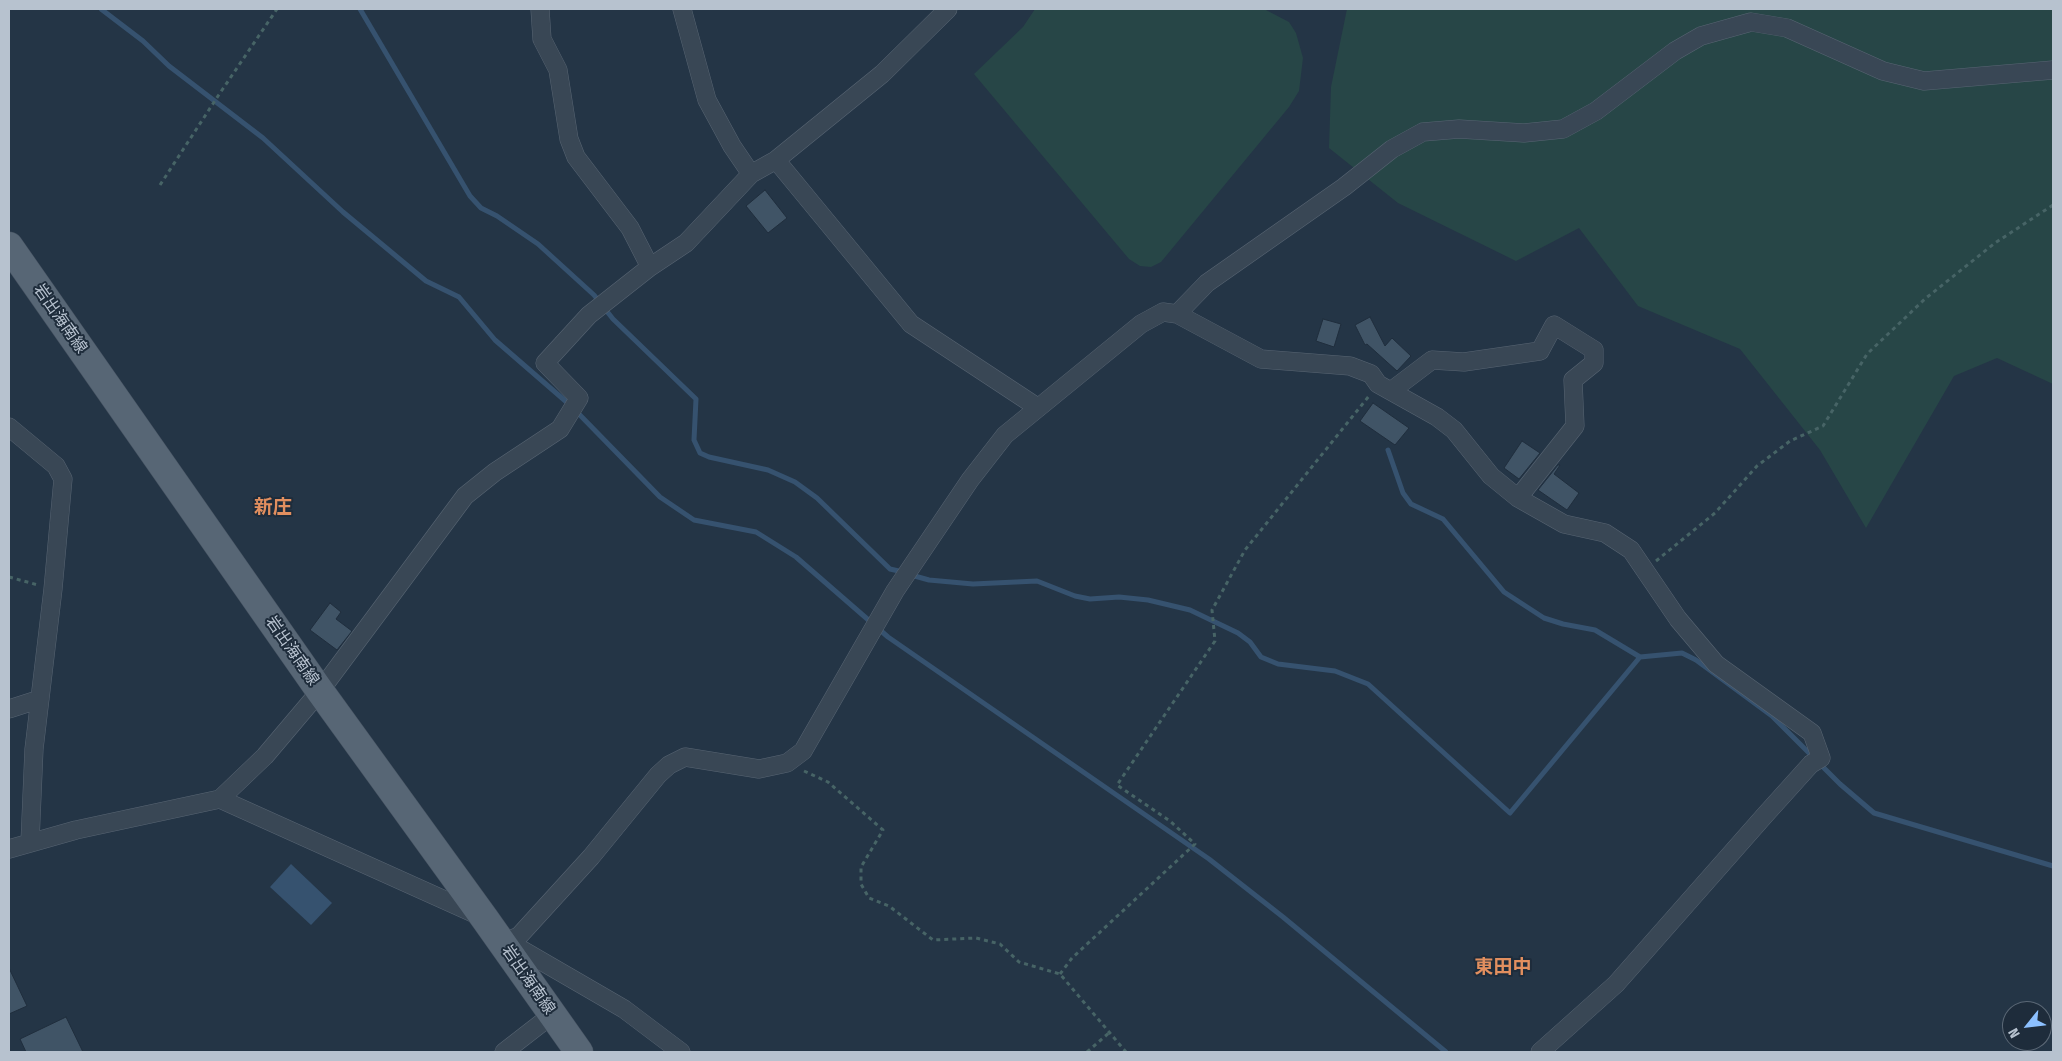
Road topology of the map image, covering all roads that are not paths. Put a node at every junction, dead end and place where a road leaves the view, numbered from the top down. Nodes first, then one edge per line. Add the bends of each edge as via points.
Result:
1 (540, 9) edge
2 (682, 9) edge
3 (948, 9) edge
4 (2053, 70) edge
5 (776, 160) junction
6 (751, 174) junction
7 (9, 246) edge
8 (650, 267) junction
9 (1177, 314) junction
10 (1385, 387) junction
11 (1037, 407) junction
12 (9, 427) edge
13 (1518, 498) junction
14 (320, 691) junction
15 (40, 699) junction
16 (9, 708) edge
17 (220, 799) junction
18 (30, 842) junction
19 (9, 849) edge
20 (486, 919) junction
21 (502, 943) junction
22 (553, 1014) junction
23 (504, 1052) edge
24 (579, 1052) edge
25 (681, 1052) edge
26 (1540, 1052) edge

1 - 8 street via 542,39 558,70 568,139 576,157 630,228
2 - 6 street via 707,100
3 - 5 street via 882,74
4 - 9 street via 1924,82 1883,71 1787,28 1751,22 1718,31 1701,36 1676,51 1596,111 1563,129 1524,133 1459,129 1423,132 1392,149 1344,187 1207,283
5 - 6 street
5 - 11 street via 911,324
6 - 8 street via 686,243
7 - 14 main road, 岩出海南線
8 - 14 street via 589,315 545,363 579,398 560,429 465,496
9 - 10 street via 1261,359 1350,366 1371,374
9 - 11 street via 1163,312 1141,324
10 - 13 street via 1454,430 1491,476
10 - 13 street via 1432,360 1464,362 1540,351 1554,325 1594,350 1594,363 1573,380 1575,426
11 - 21 street via 1005,435 970,480 895,591 803,752 787,763 758,768 685,757 669,765 519,936
12 - 15 street via 56,466 63,479
13 - 26 street via 1564,524 1605,533 1631,550 1678,619 1716,664 1812,733 1821,758 1804,771 1616,984
14 - 17 street via 265,756
14 - 20 main road, 岩出海南線
15 - 16 street
15 - 18 street
17 - 18 street
17 - 20 street
18 - 19 street
20 - 21 main road, 岩出海南線
21 - 22 main road, 岩出海南線
21 - 25 street via 524,950 624,1010
22 - 23 street
22 - 24 main road, 岩出海南線

